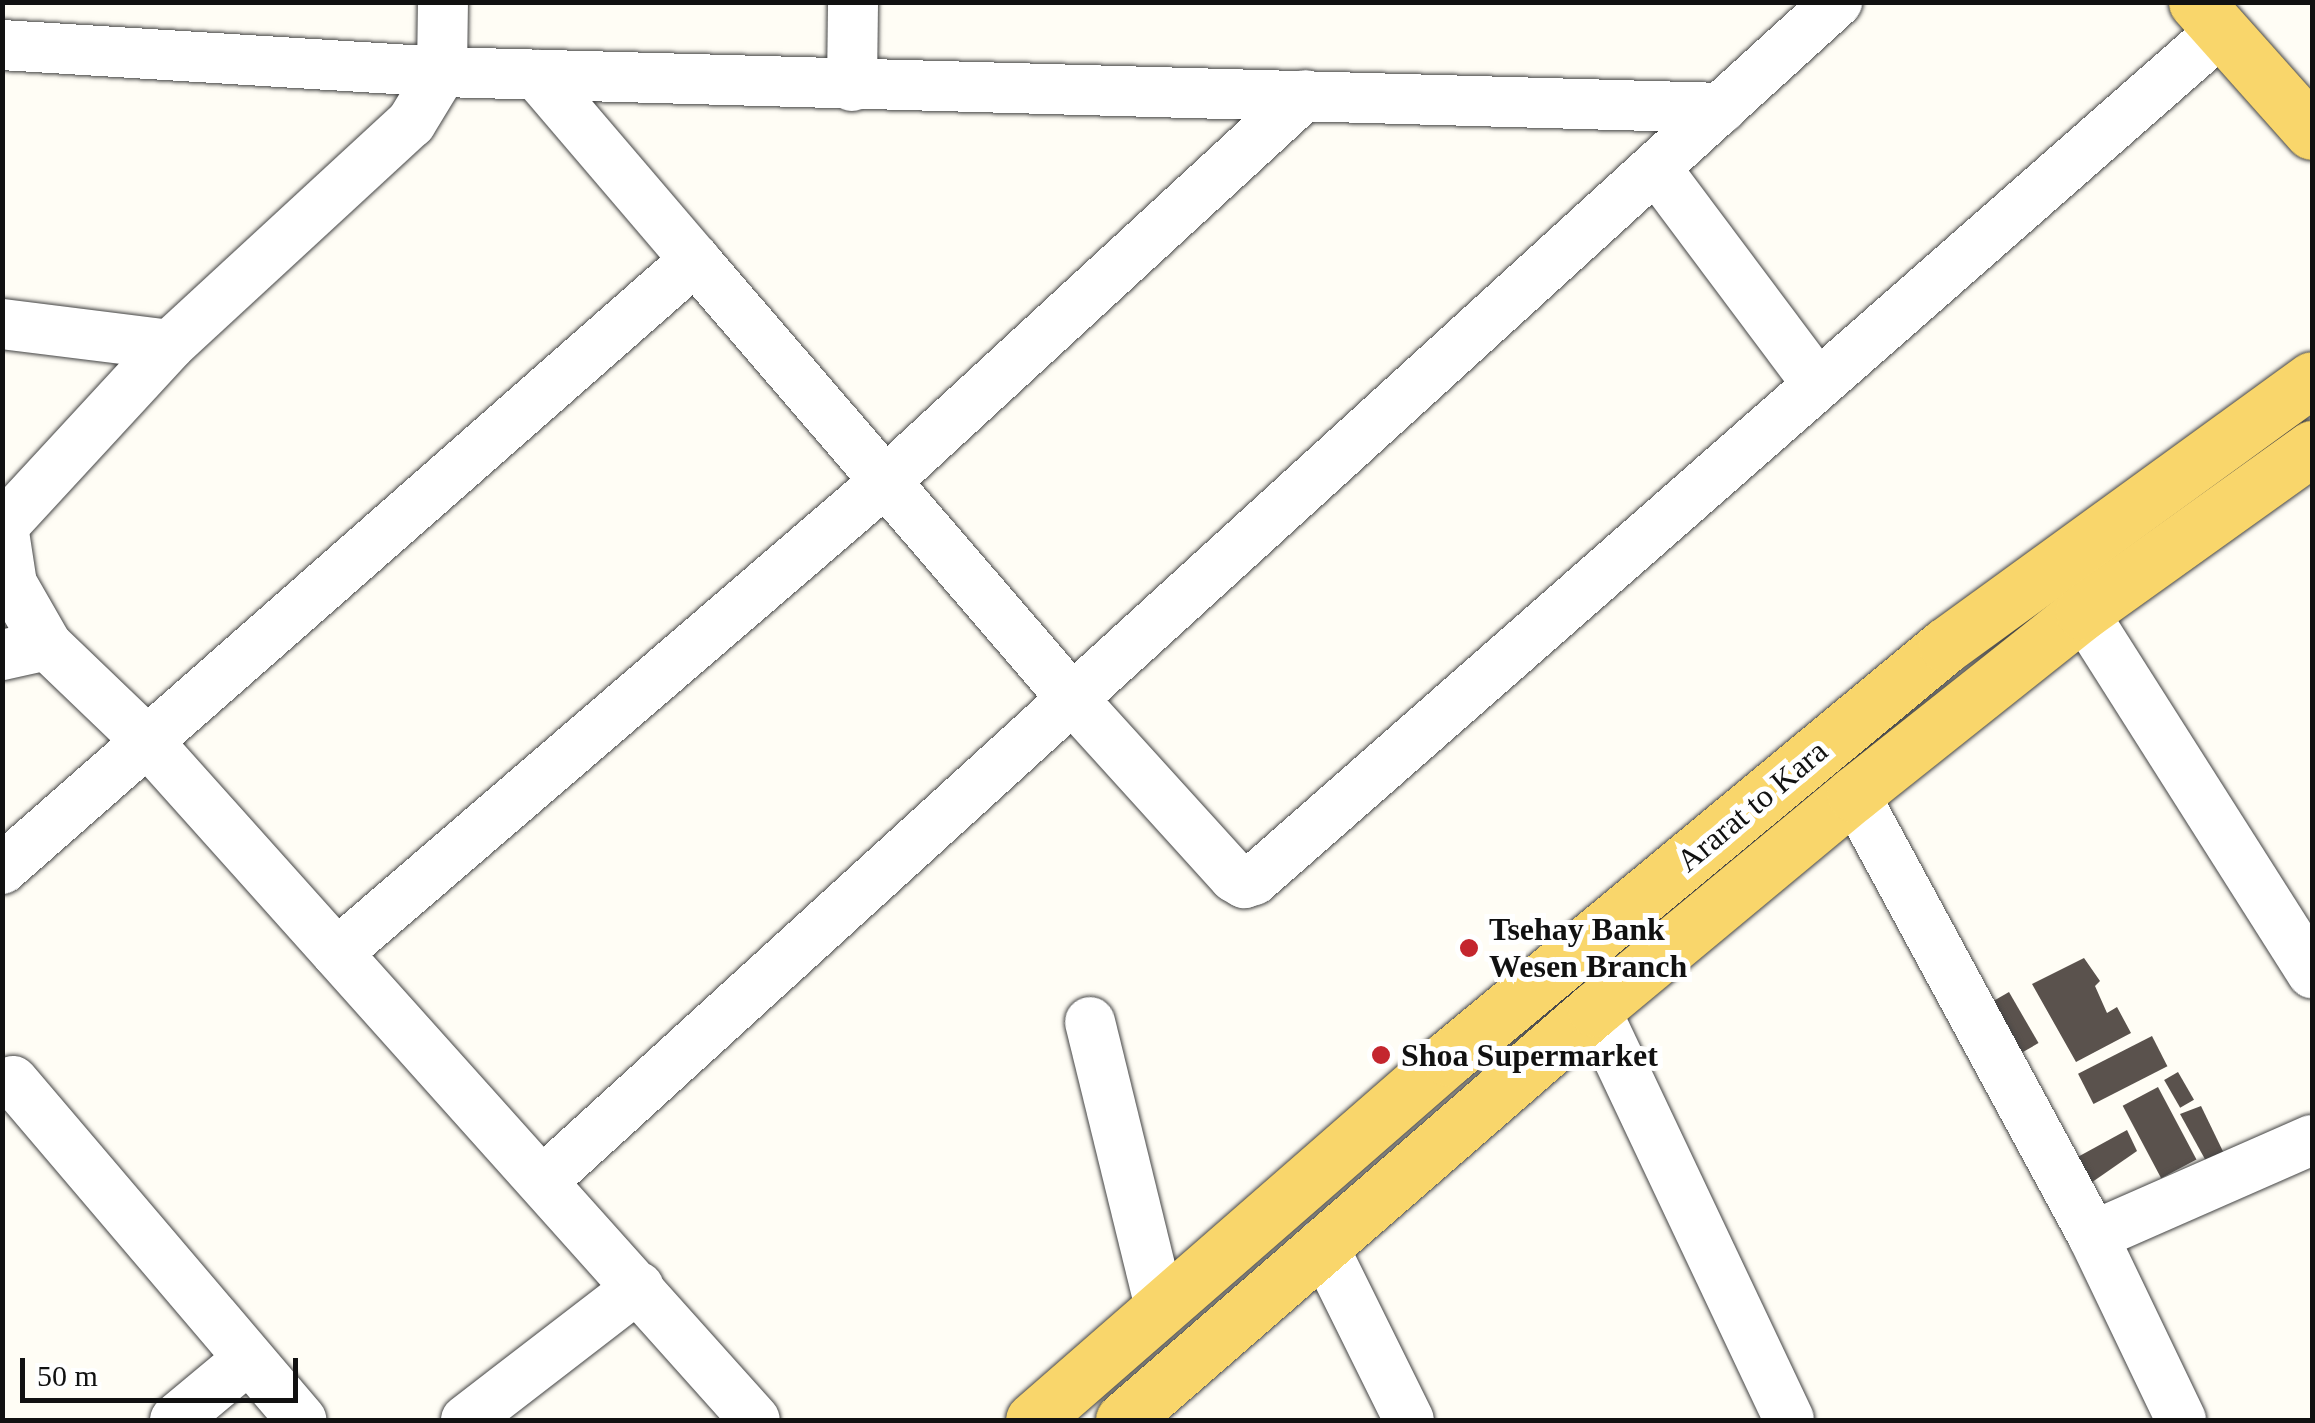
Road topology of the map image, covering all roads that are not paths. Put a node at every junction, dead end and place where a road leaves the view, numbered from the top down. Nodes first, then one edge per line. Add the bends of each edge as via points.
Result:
1 (443, 2) edge
2 (853, 2) edge
3 (1837, 2) edge
4 (2209, 17) edge
5 (2, 45) edge
6 (442, 72) junction
7 (537, 75) junction
8 (852, 86) junction
9 (1306, 96) junction
10 (1721, 108) junction
11 (2312, 132) edge
12 (1658, 171) junction
13 (695, 260) junction
14 (2, 324) edge
15 (170, 345) junction
16 (2312, 379) edge
17 (1816, 382) junction
18 (2312, 448) edge
19 (886, 480) junction
20 (2083, 612) junction
21 (25, 650) edge
22 (1069, 694) junction
23 (147, 742) junction
24 (1854, 794) junction
25 (2, 869) edge
26 (2308, 952) edge
27 (337, 953) junction
28 (1594, 1008) junction
29 (1090, 1022) dead end
30 (13, 1081) dead end
31 (2312, 1140) edge
32 (543, 1180) junction
33 (2093, 1236) junction
34 (1322, 1244) junction
35 (638, 1287) junction
36 (1160, 1306) junction
37 (248, 1359) junction
38 (175, 1420) edge
39 (302, 1420) edge
40 (466, 1420) edge
41 (755, 1420) edge
42 (1033, 1420) edge
43 (1124, 1420) edge
44 (1409, 1420) edge
45 (1789, 1420) edge
46 (2182, 1420) edge

1 - 6 street
2 - 8 street
3 - 10 street
4 - 11 main road
4 - 17 street
5 - 6 street
6 - 7 street
6 - 15 street via 411,123
7 - 8 street
7 - 13 street
8 - 9 street
9 - 10 street
9 - 19 street
10 - 12 street
12 - 17 street
12 - 22 street
13 - 19 street
13 - 23 street
14 - 15 street
15 - 21 street via 4,526
16 - 36 main road, Ararat to Kara via 1946,645
17 - 22 street via 1254,880 1234,876
18 - 20 main road, Ararat to Kara
19 - 22 street
19 - 27 street
20 - 24 main road, Ararat to Kara
20 - 26 street
21 - 23 street
22 - 32 street
23 - 25 street
23 - 27 street
24 - 28 main road, Ararat to Kara
24 - 33 street
27 - 32 street
28 - 34 main road, Ararat to Kara
28 - 45 street
29 - 36 street
30 - 37 street
31 - 33 street
32 - 35 street
33 - 46 street
34 - 43 main road, Ararat to Kara
34 - 44 street
35 - 40 street
35 - 41 street
36 - 42 main road, Ararat to Kara
37 - 38 street
37 - 39 street

